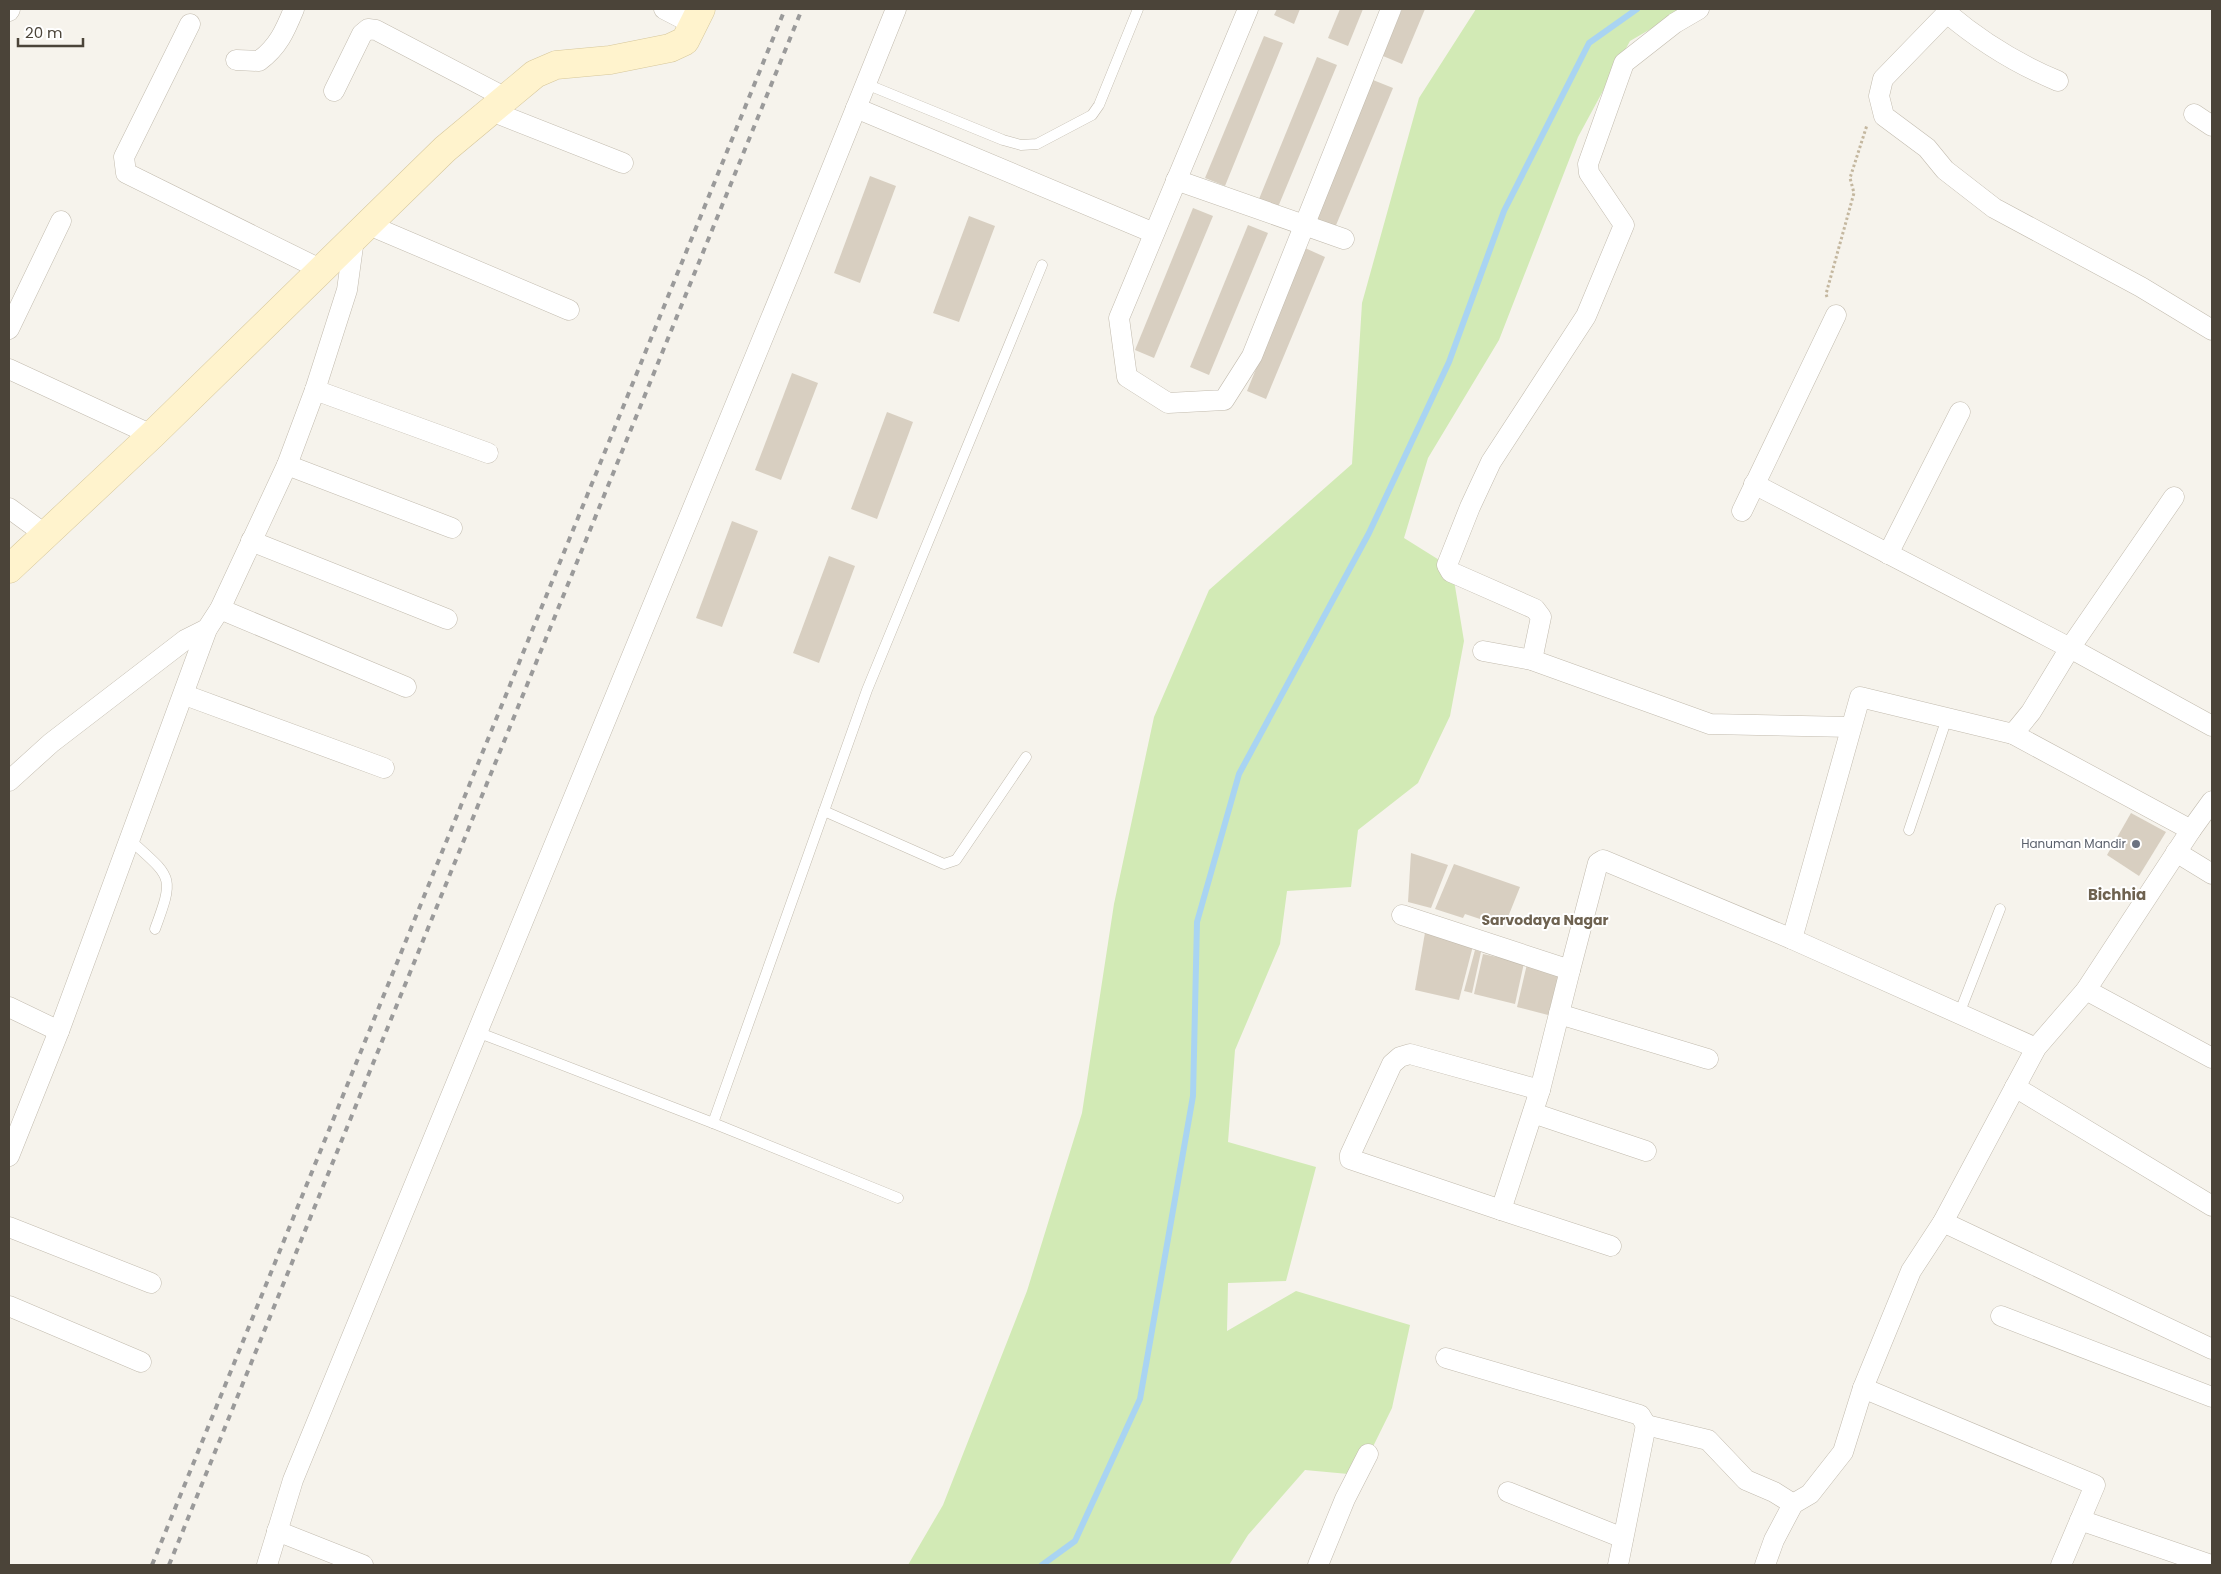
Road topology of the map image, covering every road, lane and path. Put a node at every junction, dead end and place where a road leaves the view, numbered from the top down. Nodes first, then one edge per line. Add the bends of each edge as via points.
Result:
1 (294, 9) edge
2 (664, 9) edge
3 (896, 9) edge
4 (1138, 9) edge
5 (1248, 9) edge
6 (1391, 9) edge
7 (1699, 9) edge
8 (1948, 11) edge
9 (697, 16) edge
10 (190, 24) dead end
11 (236, 60) dead end
12 (2058, 80) dead end
13 (866, 84) junction
14 (334, 91) dead end
15 (498, 104) junction
16 (856, 108) junction
17 (2194, 114) dead end
18 (1884, 116) junction
19 (2212, 126) edge
20 (623, 163) dead end
21 (1176, 180) junction
22 (60, 221) dead end
23 (1304, 225) junction
24 (362, 232) junction
25 (1154, 233) junction
26 (1344, 240) dead end
27 (1042, 265) dead end
28 (322, 270) junction
29 (568, 310) dead end
30 (1836, 315) joint
31 (9, 329) edge
32 (2212, 330) edge
33 (9, 369) edge
34 (316, 390) junction
35 (1960, 412) dead end
36 (152, 435) junction
37 (488, 453) dead end
38 (288, 465) junction
39 (1754, 484) junction
40 (2174, 498) dead end
41 (9, 508) edge
42 (1742, 512) dead end
43 (452, 528) dead end
44 (46, 535) junction
45 (251, 541) junction
46 (1888, 554) junction
47 (9, 569) edge
48 (220, 609) junction
49 (447, 619) dead end
50 (207, 629) junction
51 (2070, 648) junction
52 (1483, 651) dead end
53 (1532, 660) junction
54 (406, 687) dead end
55 (185, 695) junction
56 (1947, 718) junction
57 (2212, 726) edge
58 (1851, 727) junction
59 (2013, 734) junction
60 (1026, 757) dead end
61 (384, 768) dead end
62 (9, 781) edge
63 (2212, 802) edge
64 (824, 810) junction
65 (1909, 830) dead end
66 (2191, 830) junction
67 (130, 840) junction
68 (2176, 852) junction
69 (2212, 874) edge
70 (2000, 909) dead end
71 (1402, 914) dead end
72 (155, 929) dead end
73 (1792, 940) junction
74 (1570, 970) junction
75 (2086, 990) junction
76 (9, 1007) edge
77 (1559, 1014) junction
78 (1959, 1014) junction
79 (59, 1031) junction
80 (477, 1032) junction
81 (2036, 1048) junction
82 (1708, 1058) dead end
83 (2212, 1058) edge
84 (2015, 1087) junction
85 (1540, 1090) junction
86 (1533, 1113) junction
87 (713, 1123) junction
88 (1646, 1151) dead end
89 (9, 1156) edge
90 (898, 1198) dead end
91 (2212, 1206) edge
92 (1501, 1210) junction
93 (1943, 1222) junction
94 (9, 1227) edge
95 (1611, 1246) dead end
96 (151, 1283) dead end
97 (9, 1306) edge
98 (2001, 1316) dead end
99 (2212, 1349) edge
100 (1446, 1358) dead end
101 (141, 1362) dead end
102 (1863, 1388) junction
103 (2212, 1397) edge
104 (1646, 1425) junction
105 (1368, 1454) dead end
106 (1508, 1492) dead end
107 (1793, 1504) junction
108 (2080, 1520) junction
109 (277, 1532) junction
110 (1623, 1538) junction
111 (267, 1565) edge
112 (363, 1565) edge
113 (1318, 1565) edge
114 (1618, 1565) edge
115 (1765, 1565) edge
116 (2061, 1565) edge
117 (2210, 1565) edge

1 - 11 street via 273,51 259,61
2 - 9 street
3 - 13 street
4 - 13 lane via 1092,115 1037,144 1021,145 1003,140
5 - 21 street
6 - 23 street
7 - 53 street via 1675,23 1624,63 1588,164 1589,173 1624,225 1586,316 1491,462 1447,565 1451,572 1535,609 1540,617
8 - 12 street via 1971,33 1994,48
8 - 18 street via 1883,79 1879,96
9 - 15 street via 685,41 670,48 556,66 535,74
10 - 28 street via 124,158 126,173
13 - 16 street
14 - 15 street via 362,34 368,29 376,30
15 - 20 street
15 - 24 street via 445,150
16 - 25 street
16 - 80 street
17 - 19 street
18 - 30 path via 1868,122 1850,178 1854,193 1826,294
18 - 32 street via 1927,148 1945,170 1994,208
21 - 23 street
21 - 25 street
22 - 31 street
23 - 25 street via 1252,356 1224,400 1168,403 1127,377 1119,318
23 - 26 street
24 - 28 street
24 - 29 street
24 - 34 street
27 - 64 lane via 867,690
28 - 36 street
30 - 39 street
33 - 36 street
34 - 37 street
34 - 38 street
35 - 46 street
36 - 44 street
38 - 43 street
38 - 45 street
39 - 42 street
39 - 46 street
40 - 51 street
41 - 44 street
44 - 47 street
45 - 48 street
45 - 49 street
46 - 51 street
48 - 50 street
48 - 54 street
50 - 55 street
50 - 62 street via 185,640 51,743
51 - 57 street
51 - 59 street via 2031,712
52 - 53 street
53 - 58 street via 1710,724
55 - 61 street
55 - 67 street
56 - 58 street via 1860,697
56 - 59 street
56 - 65 lane
58 - 73 street
59 - 66 street
60 - 64 lane via 951,863 944,864
63 - 66 street
64 - 87 lane
66 - 68 street
67 - 72 lane via 158,864 168,884
67 - 79 street
68 - 69 street
68 - 75 street
70 - 78 lane
71 - 74 street
73 - 74 street via 1599,860
73 - 78 street
74 - 77 street
75 - 81 street
75 - 83 street
76 - 79 street
77 - 82 street
77 - 85 street
78 - 81 street
79 - 89 street
80 - 87 lane
80 - 109 street via 293,1480
81 - 84 street
84 - 91 street
84 - 93 street
85 - 86 street
85 - 92 street via 1410,1054 1400,1057 1392,1064 1350,1155 1350,1159
86 - 88 street
86 - 92 street
87 - 90 lane
92 - 95 street
93 - 99 street
93 - 102 street via 1911,1271
94 - 96 street
97 - 101 street
98 - 103 street
100 - 104 street via 1640,1414
102 - 107 street via 1843,1452 1810,1494
102 - 108 street via 2095,1485
104 - 107 street via 1708,1440 1746,1480
104 - 110 street
105 - 113 street
106 - 110 street
107 - 115 street
108 - 116 street
108 - 117 street
109 - 111 street
109 - 112 street
110 - 114 street

